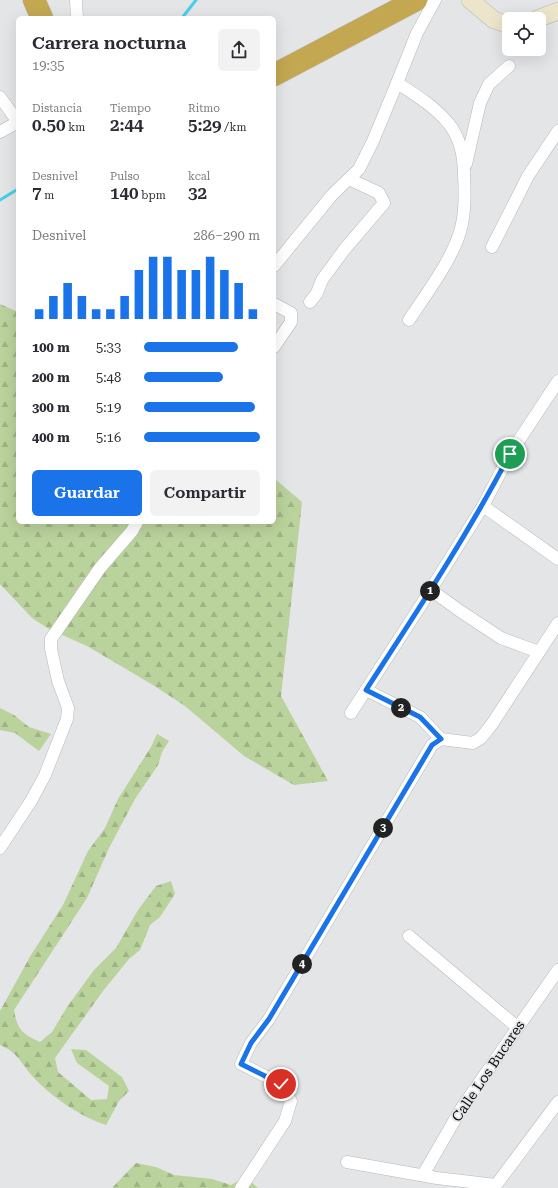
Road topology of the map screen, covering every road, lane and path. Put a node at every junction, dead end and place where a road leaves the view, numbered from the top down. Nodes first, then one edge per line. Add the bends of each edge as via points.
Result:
1 (34, 0) edge
2 (76, 0) edge
3 (416, 0) edge
4 (435, 0) edge
5 (470, 0) edge
6 (558, 11) edge
7 (41, 16) edge
8 (77, 16) edge
9 (546, 16) edge
10 (502, 23) edge
11 (509, 66) dead end
12 (276, 73) edge
13 (397, 83) junction
14 (0, 97) edge
15 (16, 119) edge
16 (16, 123) edge
17 (0, 132) edge
18 (558, 132) edge
19 (464, 169) junction
20 (349, 179) junction
21 (492, 247) dead end
22 (276, 264) edge
23 (310, 302) dead end
24 (276, 305) edge
25 (409, 320) dead end
26 (276, 344) edge
27 (558, 381) edge
28 (483, 506) junction
29 (136, 524) edge
30 (558, 559) edge
31 (431, 590) junction
32 (558, 623) edge
33 (539, 652) junction
34 (366, 690) junction
35 (351, 713) dead end
36 (441, 739) junction
37 (0, 848) edge
38 (409, 936) dead end
39 (558, 970) edge
40 (517, 1027) junction
41 (558, 1102) edge
42 (347, 1162) dead end
43 (424, 1175) junction
44 (241, 1188) edge

1 - 7 highway
2 - 8 street
3 - 12 highway
4 - 13 street via 417,33
5 - 10 street via 494,20
6 - 9 street
11 - 19 street via 489,84 480,103 469,159
13 - 19 street via 431,105 450,125 461,147
13 - 20 street via 373,141 359,169
14 - 15 street
16 - 17 street
18 - 21 street via 528,176
19 - 25 street via 462,226 446,263
20 - 22 street via 332,195
20 - 23 street via 379,193 384,202 344,250
24 - 26 street via 291,313 291,322
27 - 28 street via 510,454
28 - 30 street
28 - 31 street
29 - 37 street via 128,537 100,568 51,639 58,681 68,708 67,719 45,775
31 - 33 street via 501,638
31 - 34 street
32 - 33 street
33 - 36 street via 481,738 473,743
34 - 35 street
34 - 36 street via 420,717
36 - 44 street via 432,745 269,1019 251,1043 241,1064 281,1084 291,1101 285,1121
38 - 40 street
39 - 40 street, Calle Los Bucares
40 - 43 street, Calle Los Bucares via 461,1109
41 - 43 street via 496,1185
42 - 43 street

